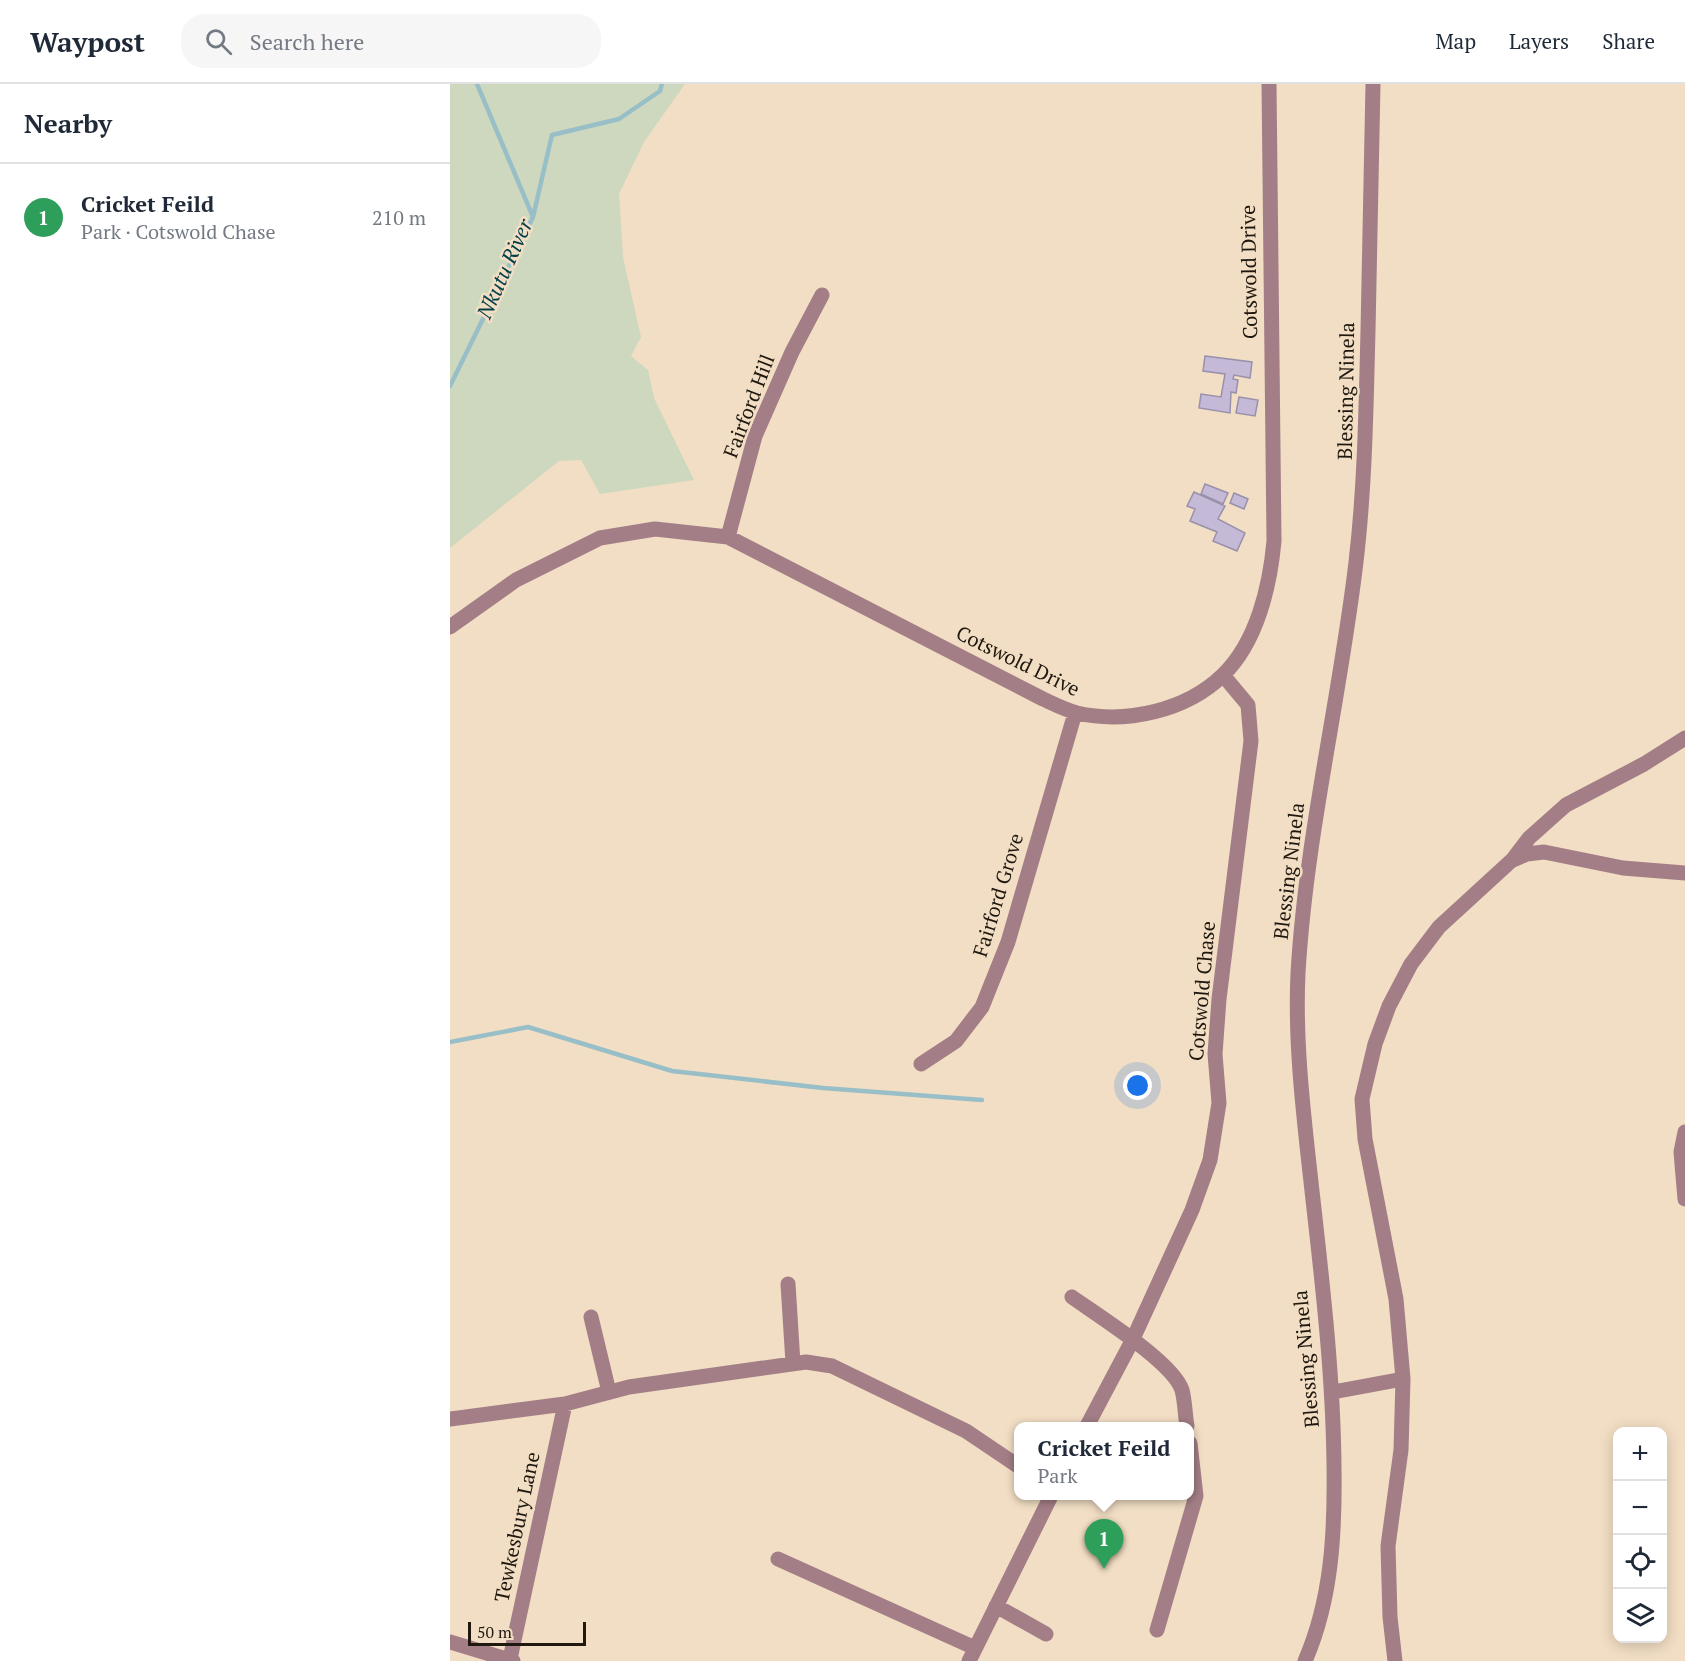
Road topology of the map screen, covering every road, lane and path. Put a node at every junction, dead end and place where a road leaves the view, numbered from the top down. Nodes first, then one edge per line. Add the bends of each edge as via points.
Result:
1 (1269, 84) edge
2 (1373, 84) edge
3 (822, 296) dead end
4 (728, 537) junction
5 (450, 627) edge
6 (1223, 675) junction
7 (1075, 712) junction
8 (1685, 738) edge
9 (1511, 861) junction
10 (1685, 873) edge
11 (921, 1064) dead end
12 (1685, 1132) edge
13 (1685, 1199) edge
14 (788, 1284) dead end
15 (1072, 1297) dead end
16 (591, 1317) dead end
17 (1132, 1341) junction
18 (794, 1363) junction
19 (1403, 1379) junction
20 (609, 1392) junction
21 (1333, 1392) junction
22 (565, 1404) junction
23 (450, 1419) edge
24 (1089, 1422) edge
25 (1186, 1422) edge
26 (1014, 1463) edge
27 (1194, 1478) edge
28 (1049, 1500) edge
29 (778, 1559) dead end
30 (996, 1606) junction
31 (1157, 1630) dead end
32 (1047, 1634) dead end
33 (450, 1642) edge
34 (972, 1655) edge
35 (512, 1660) edge
36 (1305, 1661) edge
37 (1395, 1661) edge

1 - 6 street, Cotswold Drive via 1274,541 1265,594 1252,631
2 - 21 street, Blessing Ninela via 1365,470 1356,565 1298,973 1303,1112
3 - 4 street, Fairford Hill via 755,436
4 - 5 street, Cotswold Drive via 655,529 600,538 516,579
4 - 7 street, Cotswold Drive
6 - 7 street, Cotswold Drive via 1194,695 1152,713 1102,717
6 - 17 street, Cotswold Chase via 1248,705 1251,741 1219,999 1215,1054 1219,1103 1210,1160 1192,1210
7 - 11 street, Fairford Grove via 1008,942 982,1007 956,1041
8 - 9 street via 1566,805 1529,838
9 - 10 street via 1544,852 1632,870
9 - 19 street via 1439,927 1411,964 1389,1005 1362,1099 1365,1139 1396,1299
12 - 13 street
14 - 18 street
15 - 17 street
16 - 20 street
17 - 24 street, Cotswold Chase
17 - 25 street via 1175,1378 1182,1389
18 - 20 street
18 - 26 street via 832,1366 966,1431
19 - 21 street
19 - 37 street via 1401,1450 1388,1546
20 - 22 street
21 - 36 street, Blessing Ninela via 1330,1577 1315,1638
22 - 23 street
22 - 35 street, Tewkesbury Lane
27 - 31 street via 1196,1496
28 - 30 street
29 - 34 street
30 - 32 street
30 - 34 street
33 - 35 street

